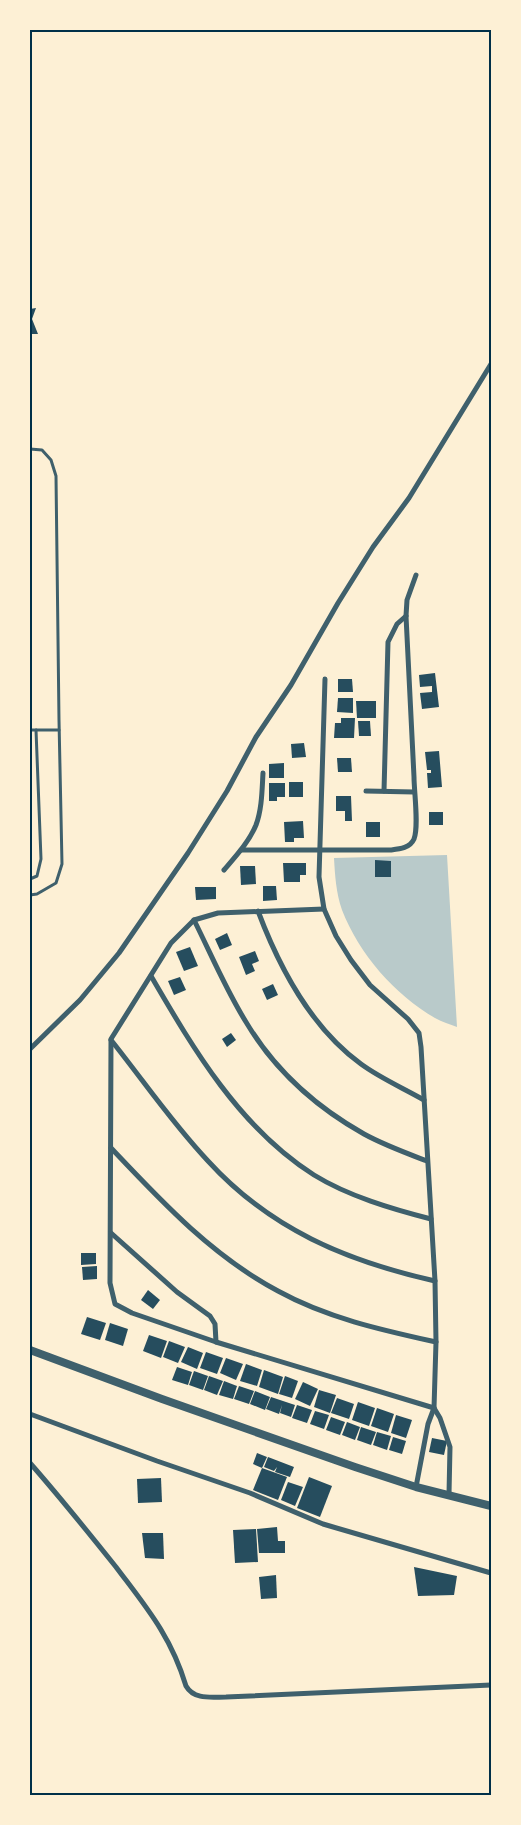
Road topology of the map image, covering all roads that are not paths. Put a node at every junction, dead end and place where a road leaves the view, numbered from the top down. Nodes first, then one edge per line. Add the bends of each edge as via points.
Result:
1 (491, 364) edge
2 (30, 449) edge
3 (416, 575) dead end
4 (406, 616) junction
5 (325, 679) dead end
6 (30, 730) edge
7 (36, 730) junction
8 (59, 730) junction
9 (263, 773) dead end
10 (366, 791) dead end
11 (384, 791) junction
12 (414, 792) junction
13 (241, 850) junction
14 (320, 850) junction
15 (224, 870) dead end
16 (30, 879) edge
17 (30, 895) edge
18 (258, 910) junction
19 (324, 910) junction
20 (194, 920) junction
21 (151, 976) junction
22 (111, 1039) junction
23 (30, 1049) edge
24 (424, 1100) junction
25 (111, 1147) junction
26 (427, 1161) junction
27 (431, 1219) junction
28 (111, 1233) junction
29 (434, 1281) junction
30 (216, 1342) junction
31 (436, 1342) junction
32 (30, 1350) edge
33 (434, 1408) junction
34 (30, 1414) edge
35 (30, 1463) edge
36 (416, 1487) junction
37 (449, 1494) junction
38 (491, 1506) edge
39 (491, 1573) edge
40 (491, 1685) edge

1 - 23 street via 409,498 338,603 188,853 119,953 80,1000
2 - 8 lane via 42,450 51,460 56,476
3 - 4 street via 407,600
4 - 11 street via 397,624 388,642
4 - 12 street
5 - 14 street
6 - 7 lane
7 - 8 lane
7 - 16 lane via 41,859 37,876
8 - 17 lane via 62,864 56,883
9 - 13 street via 256,823
10 - 11 street
11 - 12 street
12 - 14 street via 414,840 403,849
13 - 14 street
13 - 15 street
14 - 19 street via 319,877
18 - 19 street
18 - 20 street via 218,913
18 - 24 street via 270,942 312,1016 360,1063
19 - 24 street via 341,944 370,985 419,1033
20 - 21 street via 171,943
20 - 26 street via 246,1024 269,1056 303,1092 363,1134
21 - 22 street
21 - 27 street via 186,1036 226,1093 292,1161 370,1201
22 - 25 street
22 - 29 street via 208,1161 237,1190 267,1213 322,1245
24 - 26 street
25 - 28 street
25 - 31 street via 199,1236 277,1291 354,1322
26 - 27 street
27 - 29 street
28 - 30 street via 177,1292 210,1316 215,1324
28 - 30 street via 110,1283 116,1304 132,1313
29 - 31 street
30 - 33 street
31 - 33 street
32 - 36 street
33 - 36 street
33 - 37 street via 450,1447
34 - 39 street via 250,1493 323,1524
35 - 40 street via 87,1530 154,1618 169,1640 189,1692 226,1697
36 - 37 street
37 - 38 street

